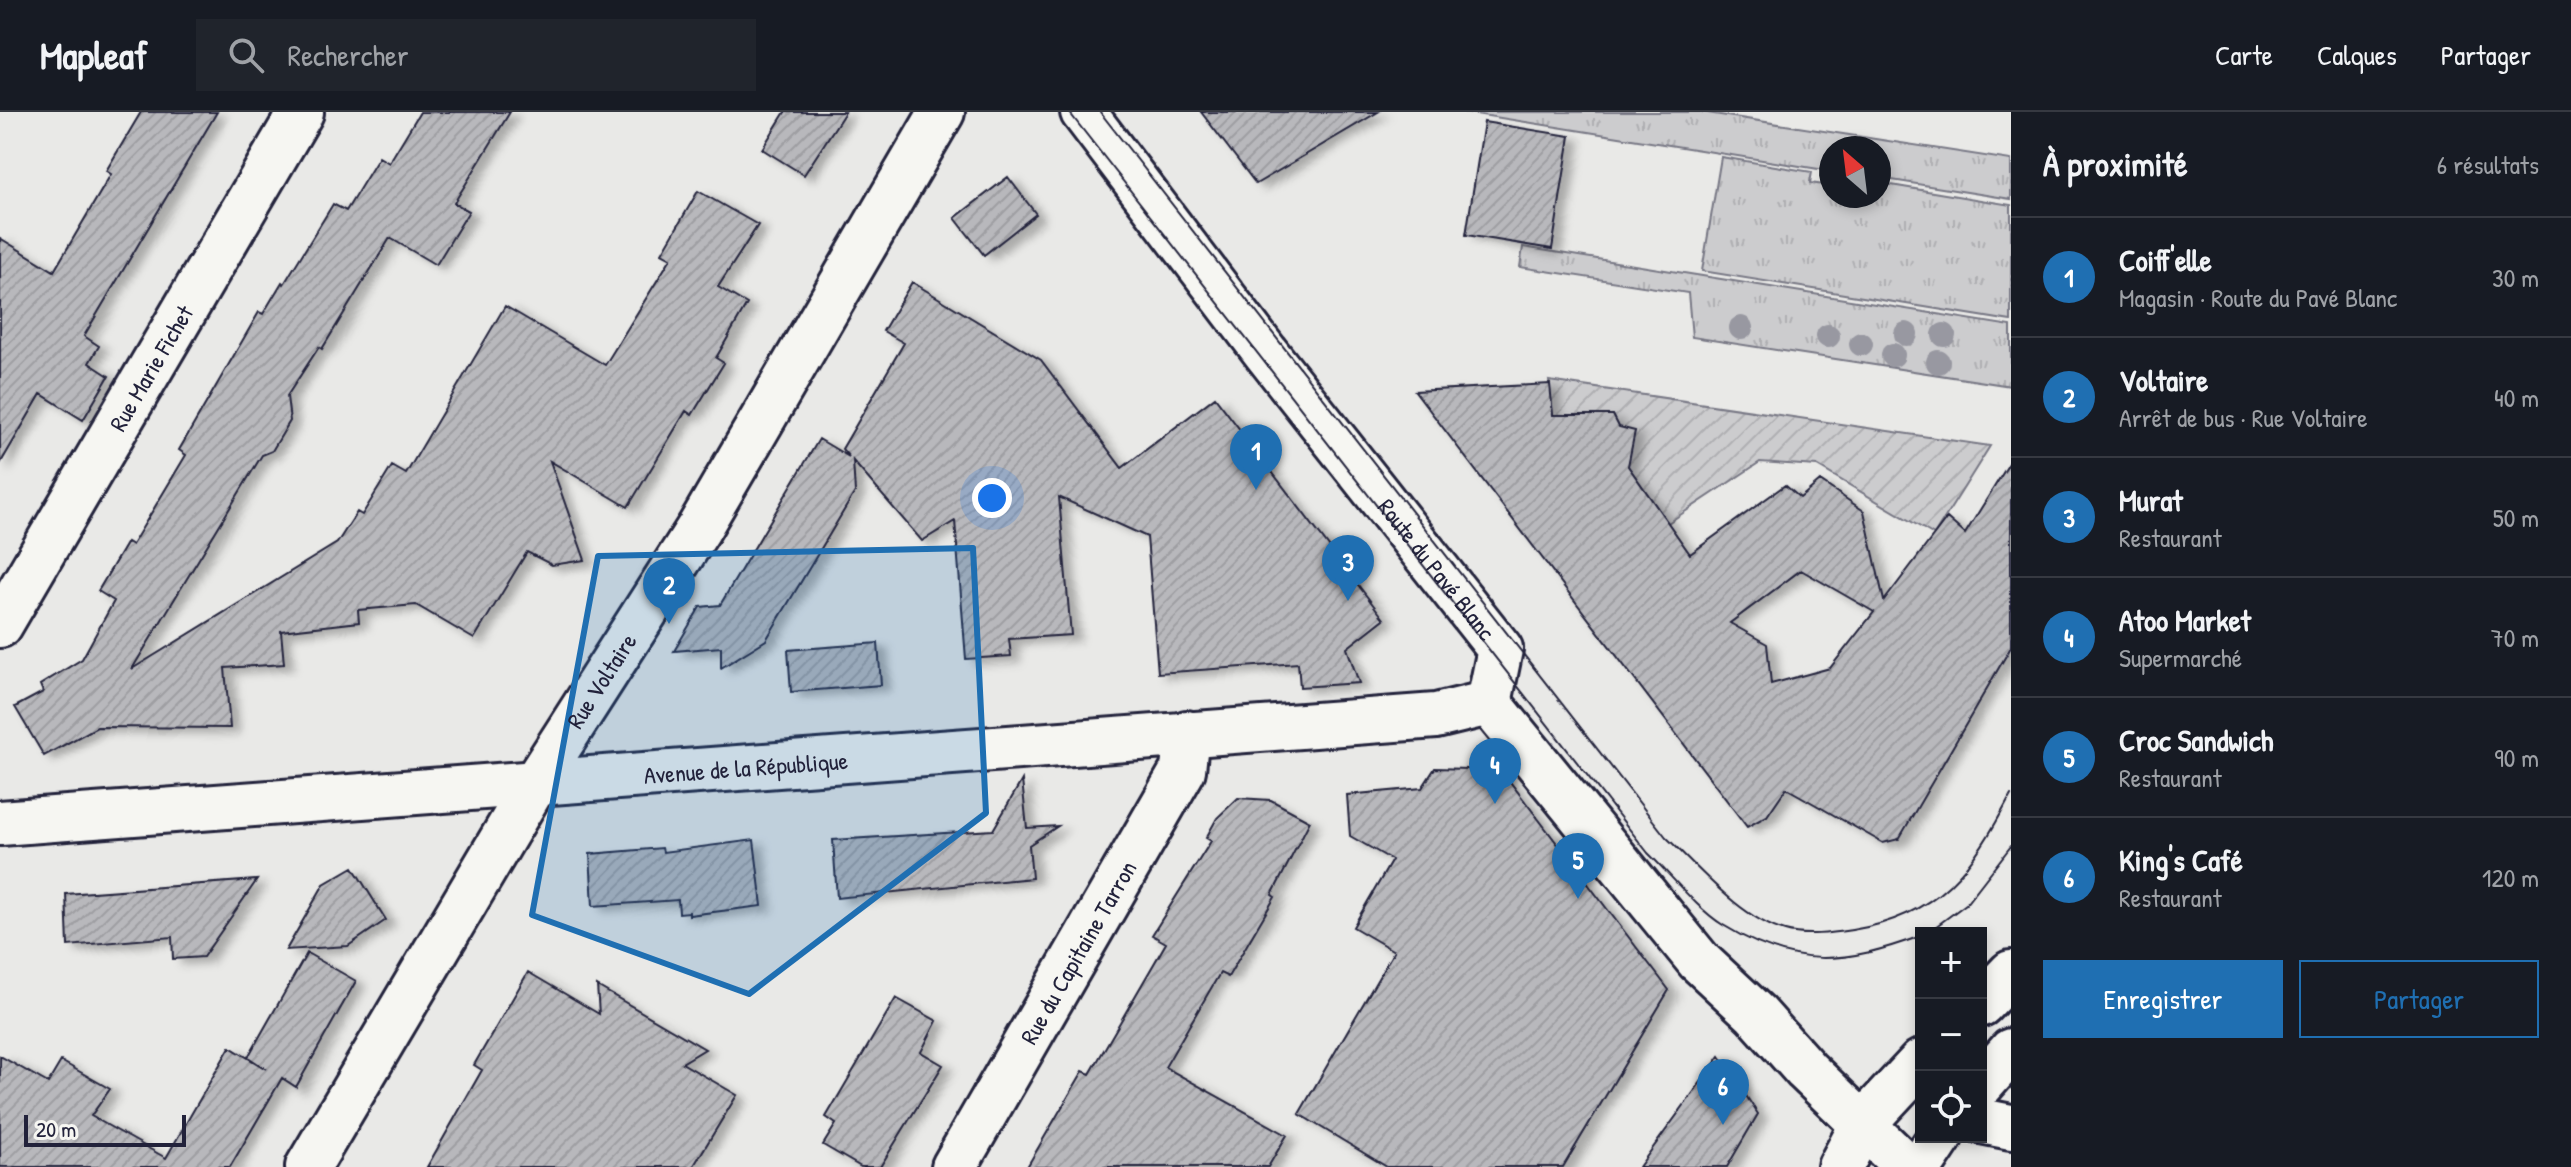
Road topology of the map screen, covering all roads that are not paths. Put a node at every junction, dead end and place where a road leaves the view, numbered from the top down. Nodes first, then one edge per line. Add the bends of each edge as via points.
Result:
1 (301, 112) edge
2 (942, 112) edge
3 (1083, 112) edge
4 (0, 625) edge
5 (1489, 703) junction
6 (1187, 733) junction
7 (536, 782) junction
8 (0, 823) edge
9 (2011, 1051) edge
10 (1915, 1068) edge
11 (1987, 1078) edge
12 (1987, 1122) edge
13 (1863, 1124) junction
14 (2011, 1127) edge
15 (1936, 1143) edge
16 (308, 1167) edge
17 (954, 1167) edge
18 (1840, 1167) edge
19 (1907, 1167) edge
20 (1920, 1167) edge

1 - 4 street, Rue Marie Fichet
2 - 7 street, Rue Voltaire via 699,528
3 - 5 street, Route du Pavé Blanc via 1500,649
5 - 6 street, Avenue de la République via 1436,716
5 - 13 street via 1699,961
6 - 7 street, Avenue de la République
6 - 17 street, Rue du Capitaine Tarron via 1183,770
7 - 8 street, Avenue de la République
7 - 16 street, Rue Voltaire
9 - 11 street
10 - 13 street
12 - 14 street
13 - 18 street
13 - 19 street
15 - 20 street

